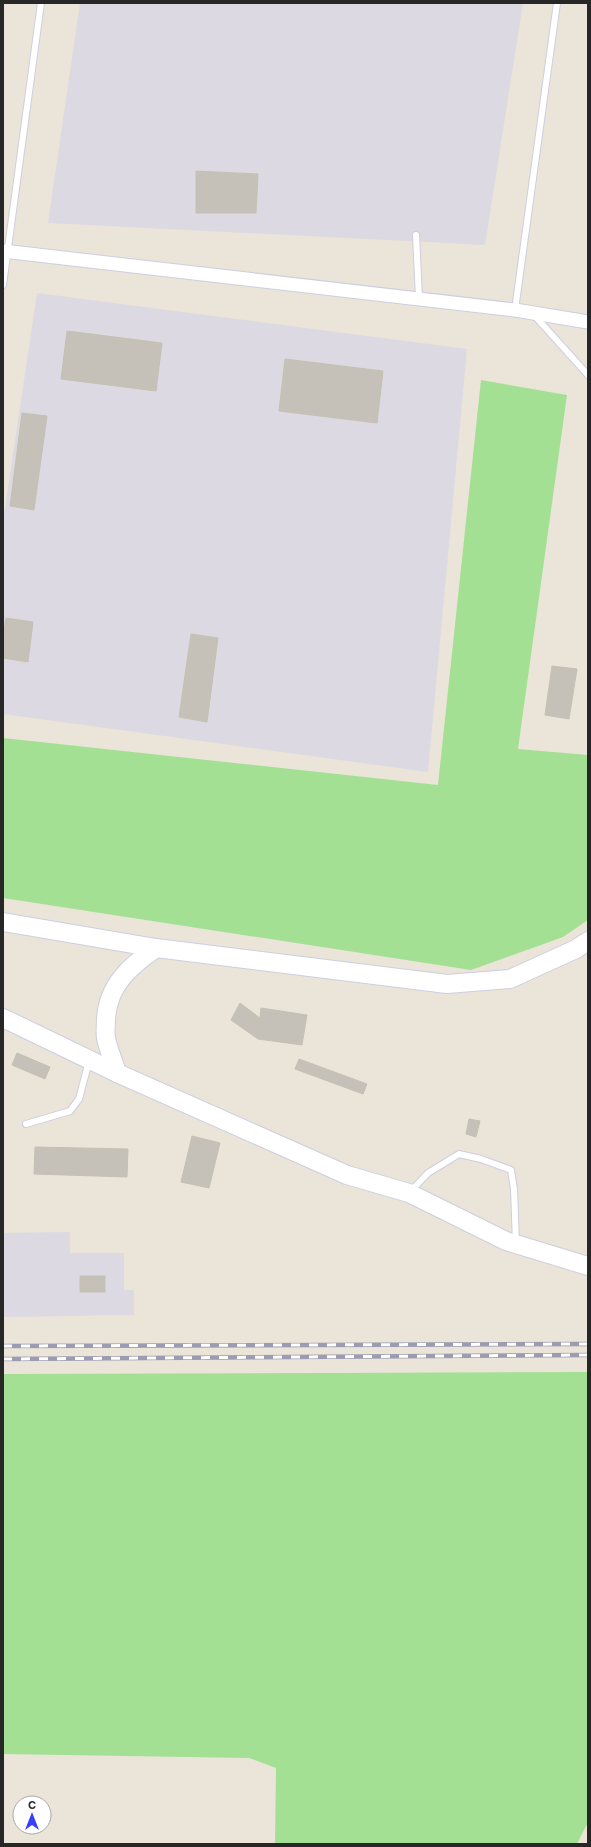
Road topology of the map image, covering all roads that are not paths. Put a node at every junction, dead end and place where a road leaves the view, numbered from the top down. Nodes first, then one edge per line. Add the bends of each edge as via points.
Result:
1 (41, 3) edge
2 (557, 3) edge
3 (416, 235) dead end
4 (5, 251) edge
5 (3, 286) edge
6 (419, 298) junction
7 (515, 310) junction
8 (534, 314) junction
9 (588, 322) edge
10 (588, 375) edge
11 (3, 922) edge
12 (588, 941) edge
13 (156, 948) junction
14 (3, 1018) edge
15 (89, 1059) junction
16 (118, 1073) junction
17 (26, 1124) dead end
18 (409, 1193) junction
19 (516, 1244) junction
20 (588, 1266) edge

1 - 4 lane
2 - 7 lane
3 - 6 lane
4 - 5 lane
4 - 6 street
6 - 7 street
7 - 8 street
8 - 9 street
8 - 10 lane
11 - 13 main road
12 - 13 main road via 576,950 510,979 447,984
13 - 16 main road via 135,963 112,990 107,1007 105,1037
14 - 15 main road
15 - 16 main road
15 - 17 lane via 79,1099 70,1111
16 - 18 main road via 348,1175
18 - 19 main road
18 - 19 lane via 428,1172 459,1154 511,1170
19 - 20 main road

